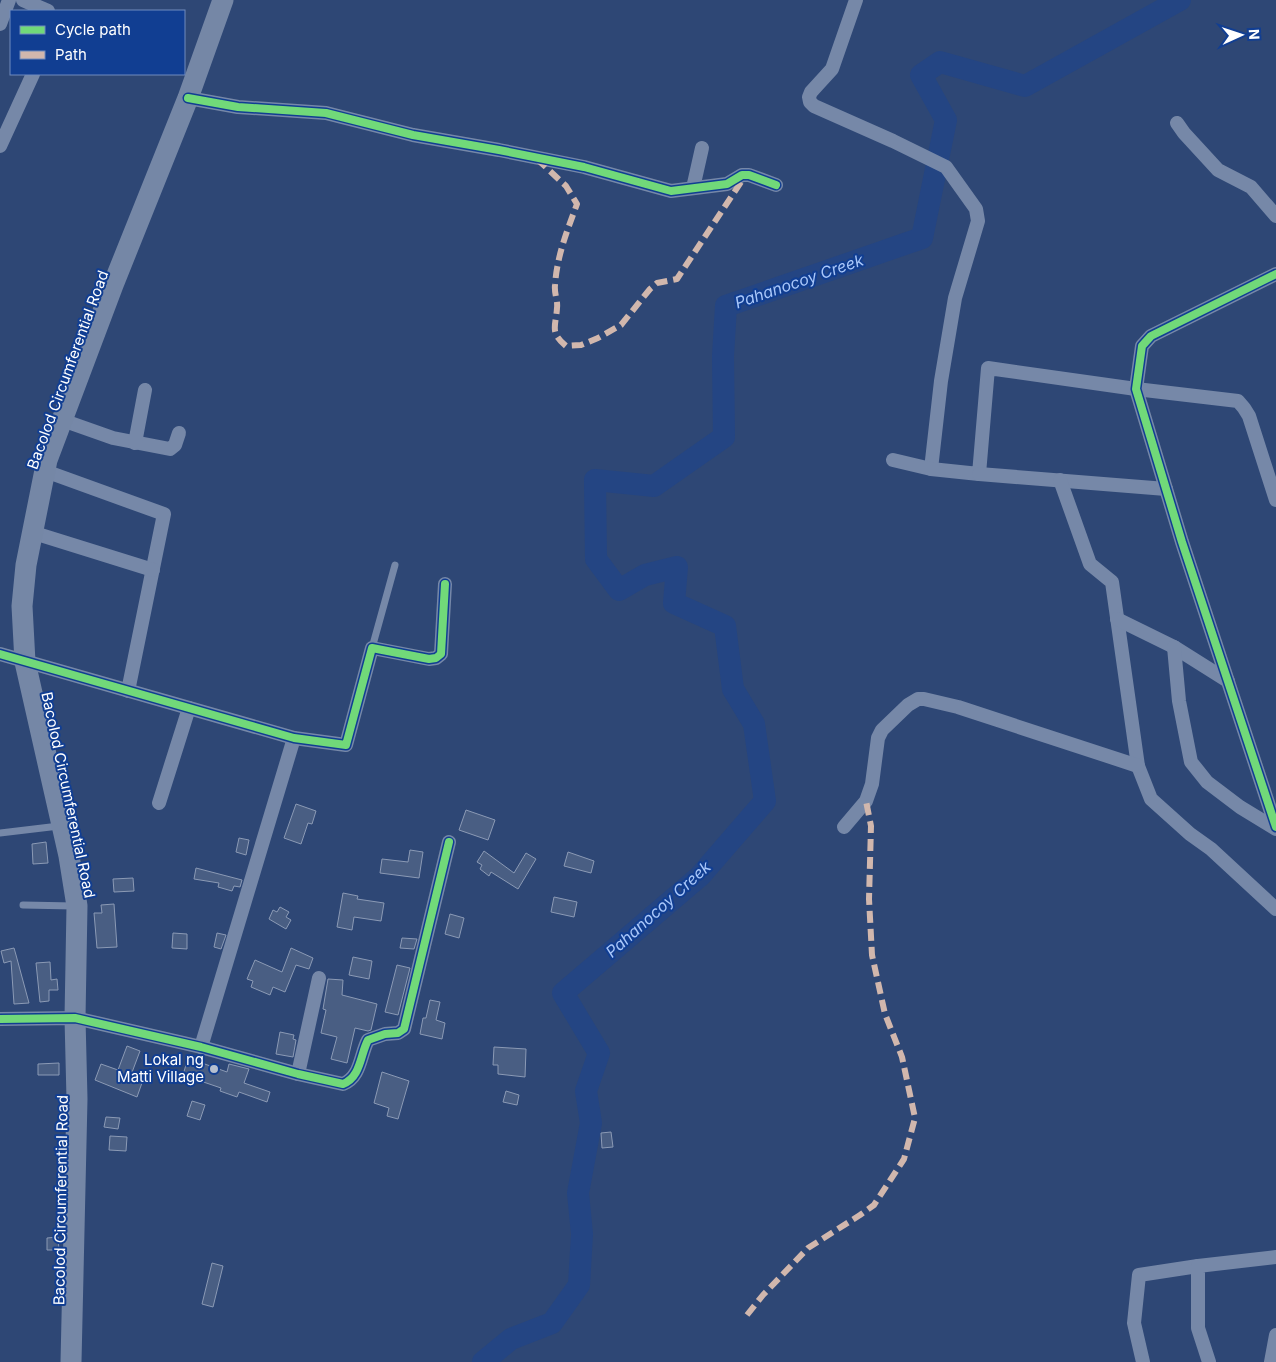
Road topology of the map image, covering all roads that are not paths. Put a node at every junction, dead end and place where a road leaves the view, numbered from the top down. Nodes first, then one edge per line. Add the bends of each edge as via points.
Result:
1 (9, 0) edge
2 (23, 0) edge
3 (223, 0) edge
4 (856, 0) edge
5 (46, 10) edge
6 (0, 24) edge
7 (32, 75) edge
8 (188, 98) junction
9 (1177, 123) dead end
10 (5, 124) edge
11 (0, 146) edge
12 (702, 148) dead end
13 (776, 185) dead end
14 (693, 188) junction
15 (1276, 216) edge
16 (1276, 274) edge
17 (145, 390) dead end
18 (1136, 390) junction
19 (62, 420) junction
20 (178, 432) dead end
21 (135, 442) junction
22 (893, 460) dead end
23 (931, 469) junction
24 (45, 472) junction
25 (1272, 472) edge
26 (979, 474) junction
27 (1060, 480) junction
28 (1166, 489) junction
29 (1276, 500) edge
30 (31, 532) junction
31 (395, 565) dead end
32 (153, 570) junction
33 (445, 584) dead end
34 (1117, 619) junction
35 (1174, 647) junction
36 (372, 648) junction
37 (0, 654) edge
38 (25, 662) junction
39 (1228, 681) junction
40 (128, 691) junction
41 (189, 708) junction
42 (294, 738) junction
43 (1138, 766) junction
44 (159, 803) dead end
45 (62, 826) junction
46 (844, 827) dead end
47 (1276, 828) edge
48 (0, 833) edge
49 (449, 842) dead end
50 (23, 905) dead end
51 (77, 906) junction
52 (1276, 909) edge
53 (319, 978) dead end
54 (76, 1018) junction
55 (0, 1019) edge
56 (201, 1047) junction
57 (298, 1074) junction
58 (1276, 1257) edge
59 (1198, 1266) junction
60 (1276, 1335) edge
61 (71, 1362) edge
62 (1143, 1362) edge
63 (1209, 1362) edge
64 (1271, 1362) edge

1 - 6 street
2 - 5 street
3 - 8 main road, Bacolod Circumferential Road
4 - 23 street via 832,69 811,92 810,102 946,167 978,214 955,298
7 - 10 street
8 - 14 street via 238,107 326,113 413,135 584,167 671,191
8 - 19 main road, Bacolod Circumferential Road
9 - 15 street via 1218,170 1251,187
10 - 11 street
12 - 14 street
13 - 14 street via 749,174 727,184
16 - 18 street via 1150,336 1142,346
17 - 21 street
18 - 25 street via 1238,401 1249,416
18 - 26 street via 988,368
18 - 28 street
19 - 21 street via 113,438
19 - 24 main road, Bacolod Circumferential Road
20 - 21 street via 175,445 170,449
22 - 23 street
23 - 26 street
24 - 30 main road, Bacolod Circumferential Road
24 - 32 street via 164,514
25 - 29 street
26 - 27 street
27 - 28 street
27 - 34 street via 1090,564 1112,582
28 - 39 street
30 - 32 street
30 - 38 main road, Bacolod Circumferential Road via 22,606
31 - 36 lane
32 - 40 street
33 - 36 street via 441,654 429,659
34 - 35 street
34 - 43 street
35 - 39 street
35 - 47 street via 1179,701 1191,762 1207,782
36 - 42 street via 346,745
37 - 38 street
38 - 40 street
38 - 45 main road, Bacolod Circumferential Road
39 - 47 street
40 - 41 street
41 - 42 street
41 - 44 street
42 - 56 street
43 - 46 street via 958,707 918,699 882,730 866,801
43 - 52 street via 1151,799
45 - 48 lane
45 - 51 main road, Bacolod Circumferential Road
49 - 57 street via 404,1029 368,1040 350,1082 344,1084
50 - 51 lane
51 - 54 main road, Bacolod Circumferential Road
53 - 57 street
54 - 55 street
54 - 56 street
54 - 61 main road, Bacolod Circumferential Road
56 - 57 street
58 - 59 street
59 - 62 street via 1139,1275 1134,1323
59 - 63 street via 1198,1328
60 - 64 street

